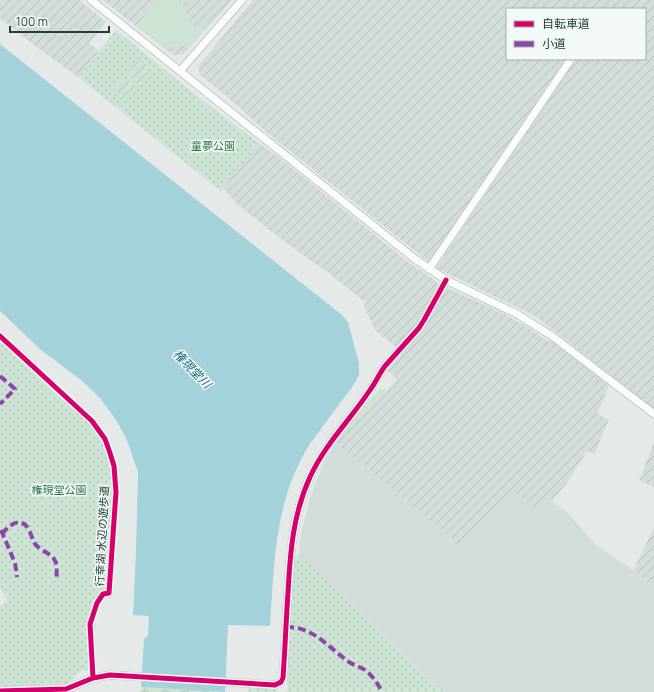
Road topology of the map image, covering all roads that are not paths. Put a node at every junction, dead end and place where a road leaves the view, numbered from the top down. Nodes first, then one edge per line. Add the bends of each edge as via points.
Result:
1 (91, 0) edge
2 (242, 0) edge
3 (570, 60) edge
4 (180, 72) junction
5 (429, 269) junction
6 (446, 280) junction
7 (654, 414) edge
8 (0, 691) edge

1 - 4 street
2 - 4 street
3 - 5 street
4 - 5 street
5 - 6 street
6 - 7 street via 516,314 552,336
6 - 8 street via 424,320 380,373 371,389 329,443 310,476 299,506 290,556 281,682 275,685 110,675 93,678 66,689

